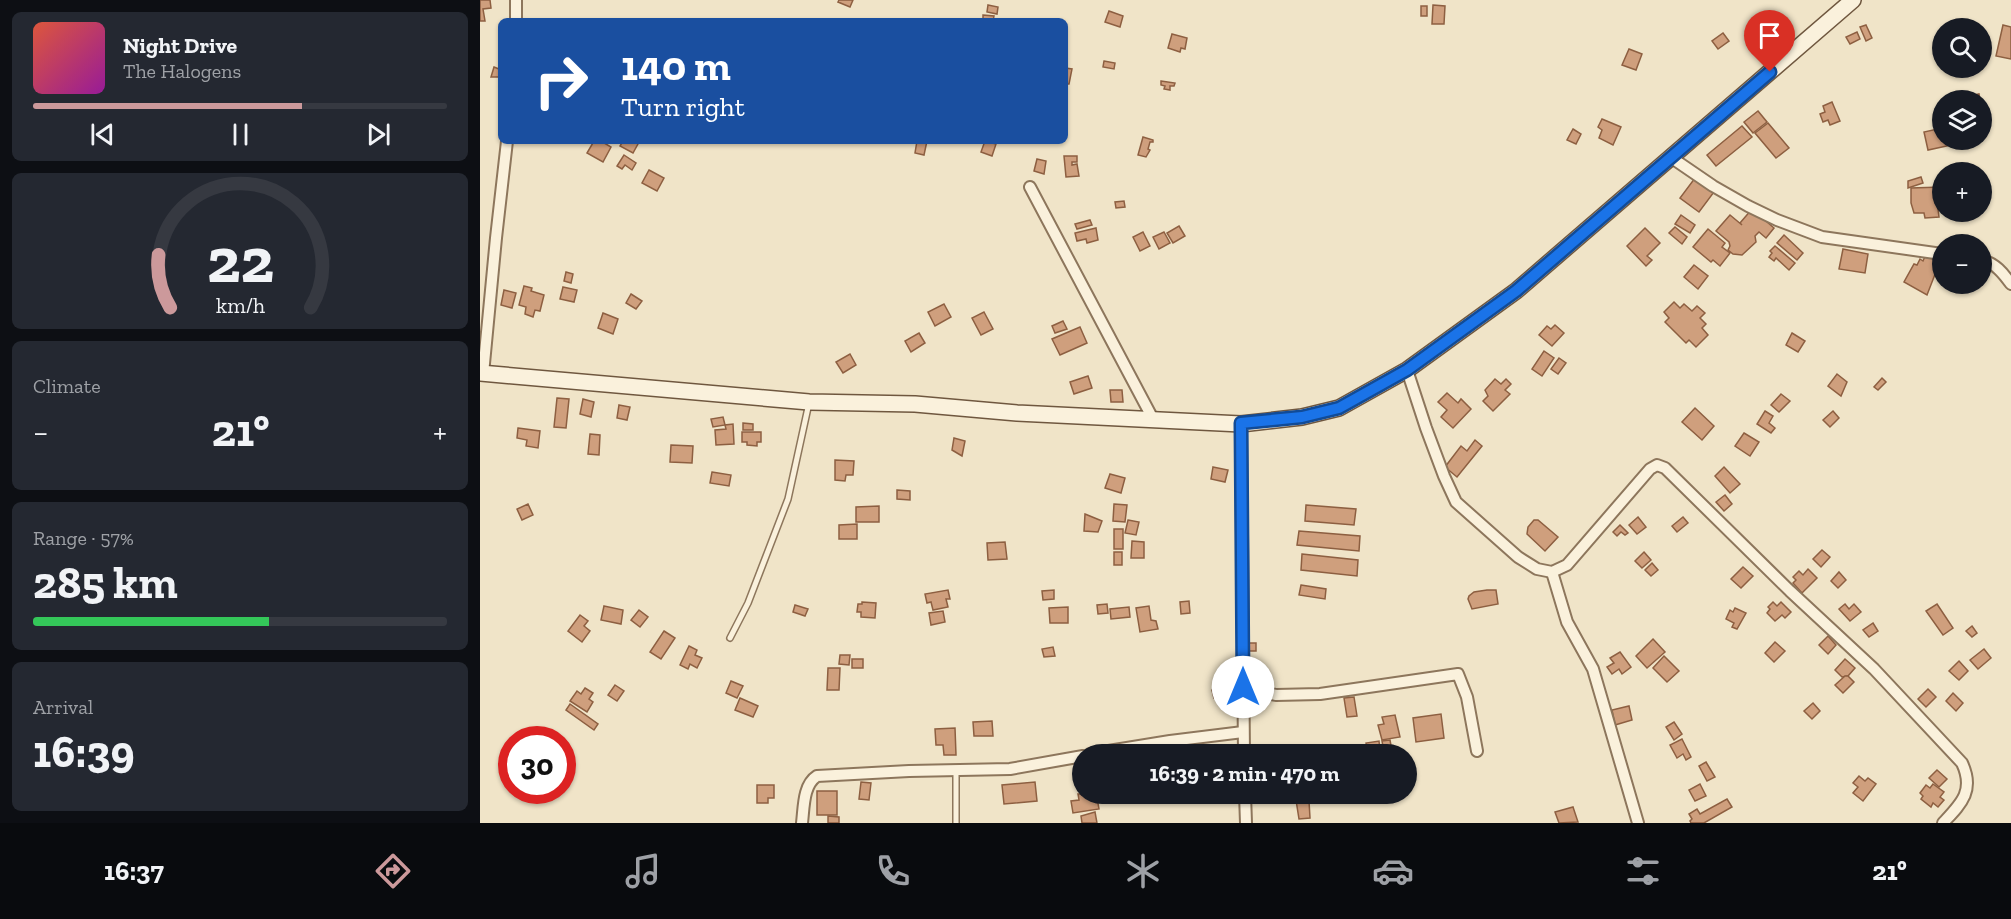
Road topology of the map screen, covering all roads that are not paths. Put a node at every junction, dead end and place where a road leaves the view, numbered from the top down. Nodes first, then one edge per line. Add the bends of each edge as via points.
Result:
1 (516, 0) edge
2 (1853, 0) edge
3 (516, 18) edge
4 (507, 144) edge
5 (1672, 158) junction
6 (1030, 187) dead end
7 (1932, 253) edge
8 (1992, 264) edge
9 (2011, 284) edge
10 (1407, 370) junction
11 (482, 374) edge
12 (809, 402) junction
13 (1153, 419) junction
14 (1241, 423) junction
15 (1552, 573) junction
16 (729, 638) dead end
17 (1243, 687) junction
18 (1243, 732) junction
19 (1152, 744) edge
20 (1244, 744) edge
21 (1477, 751) dead end
22 (1072, 758) edge
23 (956, 770) junction
24 (1245, 804) edge
25 (802, 823) edge
26 (956, 823) edge
27 (1246, 823) edge
28 (1638, 823) edge
29 (1943, 823) edge

1 - 3 street
2 - 5 street
4 - 11 street
5 - 7 street via 1748,206 1822,237
5 - 10 street via 1516,291
6 - 13 street
8 - 9 street
10 - 14 street via 1339,408 1302,417
10 - 15 street via 1436,457 1456,502 1518,557
11 - 12 street
12 - 13 street via 915,404
12 - 16 lane via 788,500 748,603
13 - 14 street
14 - 17 street
15 - 28 street via 1567,622 1593,669
15 - 29 street via 1567,565 1650,469 1657,465 1665,468 1874,669 1962,764 1967,774 1964,800
17 - 18 street
17 - 21 street via 1276,695 1320,694 1458,674 1467,697
18 - 19 street
18 - 20 street
22 - 23 street via 1010,769
23 - 25 street via 817,776 807,788
23 - 26 lane
24 - 27 street

